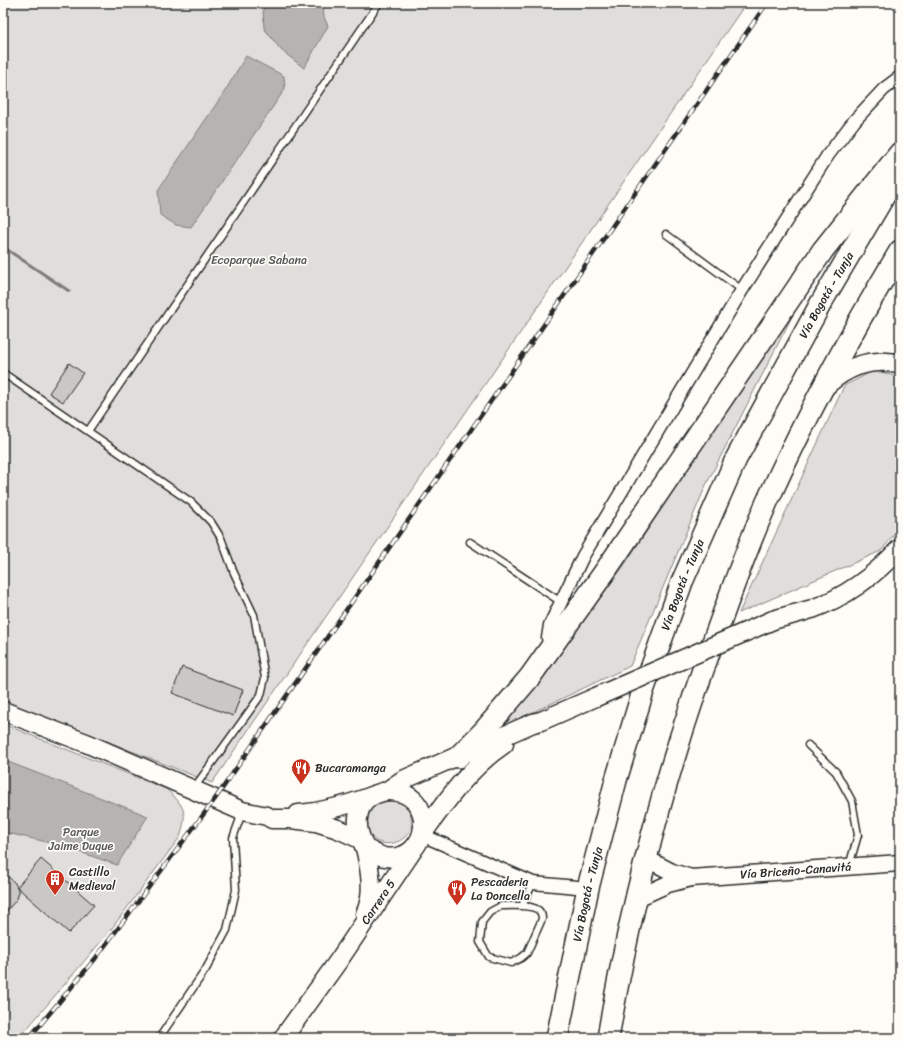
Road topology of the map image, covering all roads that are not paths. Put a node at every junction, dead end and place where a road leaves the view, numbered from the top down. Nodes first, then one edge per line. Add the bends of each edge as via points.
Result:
1 (379, 3) edge
2 (900, 77) edge
3 (900, 153) edge
4 (900, 169) edge
5 (666, 234) dead end
6 (900, 250) edge
7 (742, 290) junction
8 (900, 364) edge
9 (3, 373) edge
10 (820, 391) junction
11 (88, 431) junction
12 (470, 542) dead end
13 (900, 548) edge
14 (561, 602) junction
15 (551, 648) junction
16 (3, 711) edge
17 (541, 721) junction
18 (808, 745) dead end
19 (458, 756) junction
20 (193, 789) junction
21 (380, 793) junction
22 (242, 811) junction
23 (267, 816) junction
24 (420, 837) junction
25 (362, 843) junction
26 (645, 858) junction
27 (900, 863) edge
28 (848, 868) junction
29 (691, 878) junction
30 (533, 883) junction
31 (588, 888) junction
32 (635, 899) junction
33 (522, 906) junction
34 (339, 960) junction
35 (159, 1038) edge
36 (283, 1038) edge
37 (557, 1038) edge
38 (608, 1038) edge

1 - 11 lane
2 - 7 street via 874,98 855,120 803,192
3 - 15 highway via 823,250
4 - 31 highway, Vía Bogotá - Tunja via 821,303 736,459 682,582 643,691 616,780
5 - 7 lane
6 - 10 highway
7 - 14 street via 583,556
8 - 10 main road via 878,361 856,366 837,376
9 - 11 lane
10 - 26 highway via 767,503 728,599 699,679
11 - 20 lane via 191,502 211,522 221,538 254,615 265,678 261,695
12 - 14 lane
13 - 17 main road, bridge via 883,566 850,590 813,608 773,620
14 - 15 street via 550,625 548,638
15 - 19 highway via 508,705
16 - 20 main road
17 - 19 main road
17 - 24 main road, Carrera 5 via 536,729 512,739 474,768
18 - 28 lane via 836,772 852,801 858,835
19 - 21 main road
20 - 22 main road
21 - 23 main road via 350,805 318,812 273,813
21 - 24 main road via 400,792 416,802 424,820
21 - 25 main road via 364,804 358,815 357,823
22 - 23 main road
22 - 35 lane via 233,838 236,890 227,930 206,969
23 - 25 main road via 272,819 316,822 338,829
24 - 25 main road via 406,853 392,857 378,855
24 - 30 street
24 - 34 main road, Carrera 5
25 - 34 main road, Carrera 5 via 370,868 368,908
26 - 29 main road
26 - 32 highway
27 - 28 main road, Vía Briceño-Canavitá
28 - 29 main road, Vía Briceño-Canavitá
29 - 32 main road via 657,888
30 - 31 street
30 - 33 lane
31 - 37 highway, Vía Bogotá - Tunja
32 - 38 highway
33 - 33 lane via 501,906 490,912 482,922 480,942 489,957 510,963 527,953 542,919 536,908
34 - 36 main road, Carrera 5

